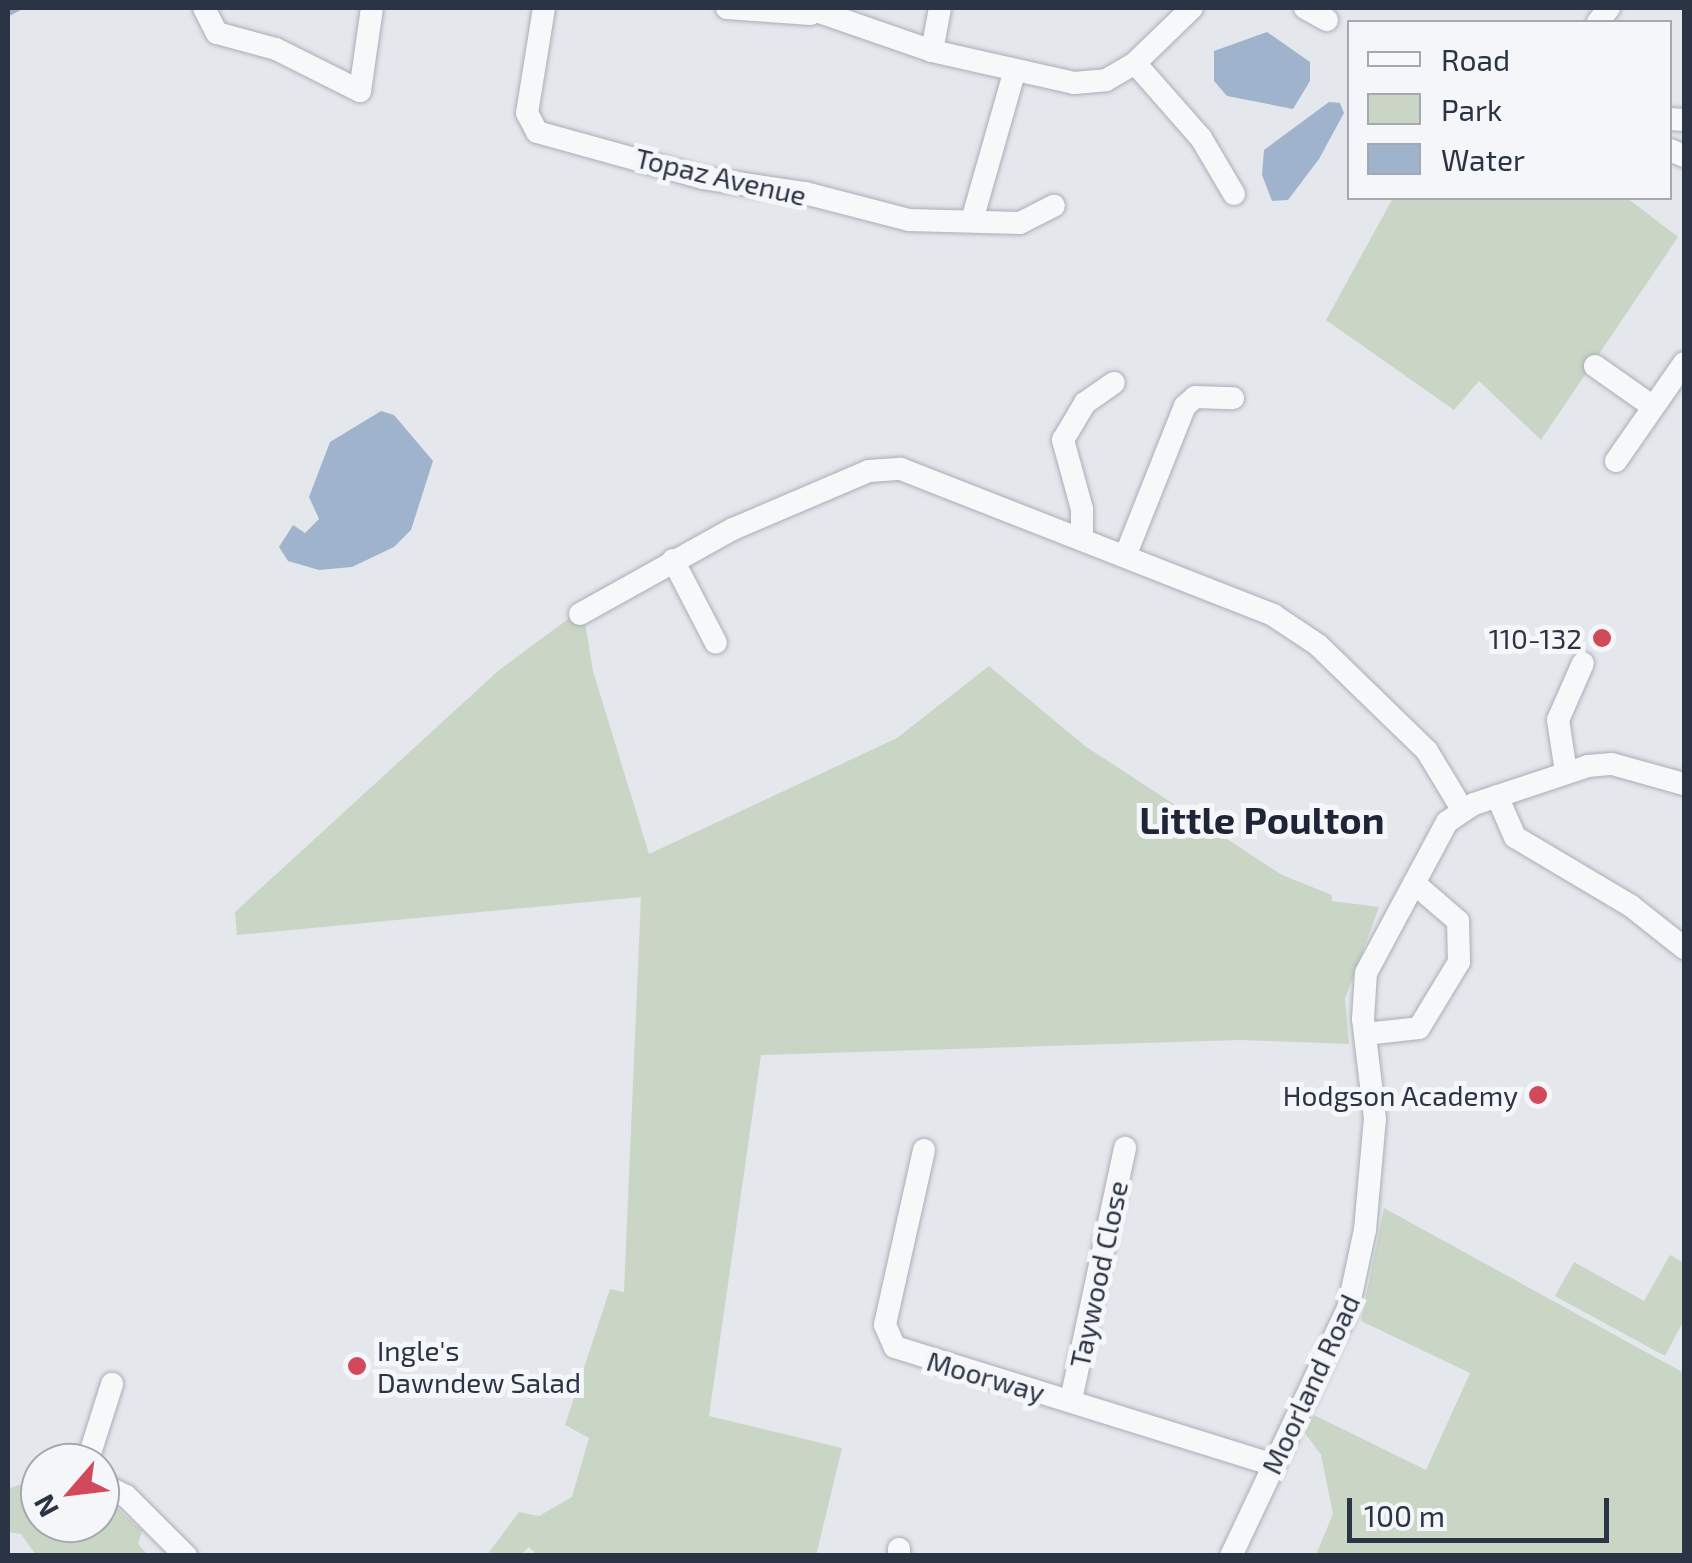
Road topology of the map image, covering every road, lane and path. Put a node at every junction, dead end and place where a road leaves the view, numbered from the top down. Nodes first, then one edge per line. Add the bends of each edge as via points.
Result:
1 (204, 8) edge
2 (372, 8) edge
3 (544, 8) edge
4 (727, 8) edge
5 (940, 8) edge
6 (1192, 8) edge
7 (1305, 8) edge
8 (810, 11) edge
9 (1327, 20) dead end
10 (932, 51) junction
11 (1135, 63) junction
12 (1014, 73) junction
13 (1234, 194) dead end
14 (1054, 206) dead end
15 (974, 217) junction
16 (1684, 363) edge
17 (1595, 366) dead end
18 (1114, 383) dead end
19 (1233, 398) dead end
20 (1652, 406) junction
21 (1616, 461) dead end
22 (1082, 539) junction
23 (1126, 554) junction
24 (673, 560) junction
25 (580, 614) dead end
26 (716, 644) dead end
27 (1584, 663) dead end
28 (1566, 772) junction
29 (1684, 784) edge
30 (1497, 796) junction
31 (1462, 808) junction
32 (1414, 884) junction
33 (1684, 948) edge
34 (1365, 1034) junction
35 (1125, 1148) dead end
36 (924, 1150) dead end
37 (112, 1384) dead end
38 (1071, 1400) junction
39 (93, 1443) edge
40 (1273, 1465) junction
41 (120, 1493) edge
42 (186, 1556) edge
43 (1230, 1556) edge

1 - 2 street via 216,33 276,49 371,94
3 - 15 street, Topaz Avenue via 527,113 537,132 702,178 909,220
4 - 8 street
5 - 10 street
6 - 11 street
7 - 9 street
8 - 10 street
10 - 12 street
11 - 12 street via 1106,80 1074,83
11 - 13 street via 1201,138
12 - 15 street
14 - 15 street, Topaz Avenue via 1020,224
16 - 20 street
17 - 20 street
18 - 22 street via 1085,402 1062,440 1082,509
19 - 23 street via 1195,398 1184,406
20 - 21 street
22 - 23 street
22 - 24 street via 882,467
23 - 31 street via 1243,600 1318,645 1427,751
24 - 25 street
24 - 26 street
27 - 28 street via 1558,720
28 - 29 street via 1612,764
28 - 30 street
30 - 31 street
30 - 33 street via 1515,837 1631,906
31 - 32 street, Moorland Road via 1446,822
32 - 34 street, Moorland Road via 1370,960 1362,992
32 - 34 street via 1458,920 1459,962 1419,1028
34 - 40 street, Moorland Road via 1376,1119 1356,1284
35 - 38 street, Taywood Close
36 - 38 street, Moorway via 888,1338 907,1354
37 - 39 street
38 - 40 street, Moorway
40 - 43 street, Moorland Road
41 - 42 street

